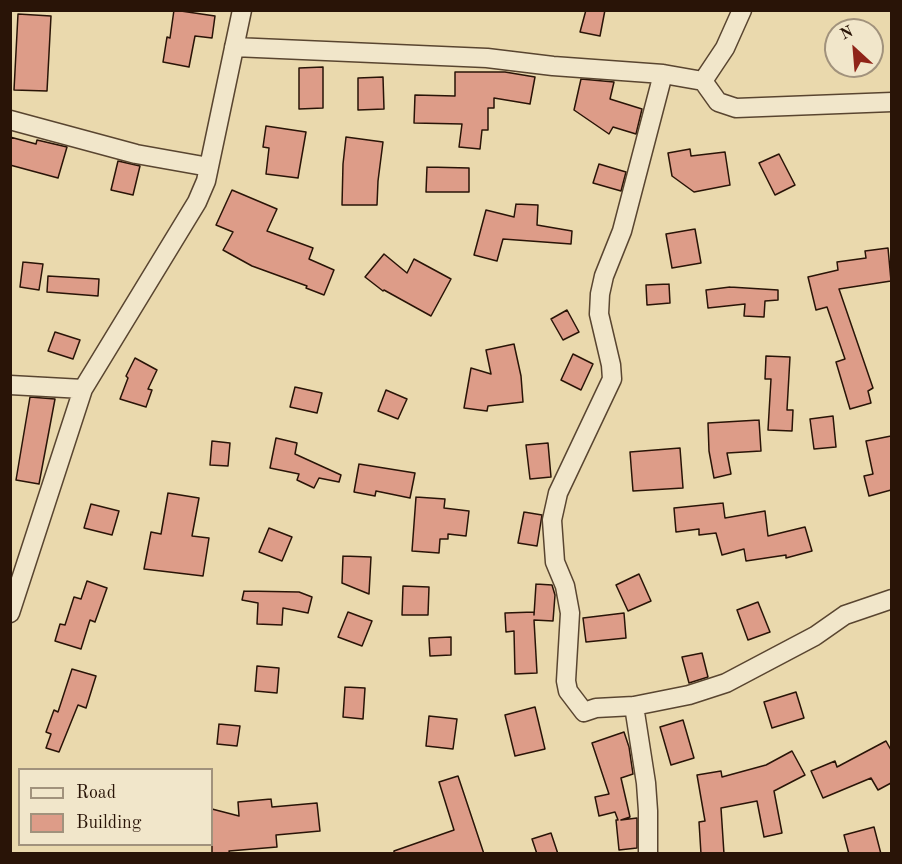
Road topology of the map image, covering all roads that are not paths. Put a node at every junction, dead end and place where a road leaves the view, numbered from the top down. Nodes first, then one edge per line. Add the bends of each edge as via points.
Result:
1 (242, 10) edge
2 (742, 10) edge
3 (234, 47) junction
4 (663, 74) junction
5 (703, 81) junction
6 (891, 102) edge
7 (10, 120) edge
8 (209, 167) junction
9 (10, 385) edge
10 (83, 389) junction
11 (891, 599) edge
12 (10, 613) edge
13 (634, 706) junction
14 (648, 854) edge

1 - 3 street
2 - 5 street via 725,48
3 - 4 street via 487,58
3 - 8 street
4 - 5 street
4 - 13 street via 622,231 600,294 599,314 612,379 558,493 552,520 555,562 570,613 568,692 584,712
5 - 6 street via 718,102 736,108
7 - 8 street via 136,154
8 - 10 street via 197,202
9 - 10 street
10 - 12 street
11 - 13 street via 845,615 815,636 726,683
13 - 14 street via 647,792

